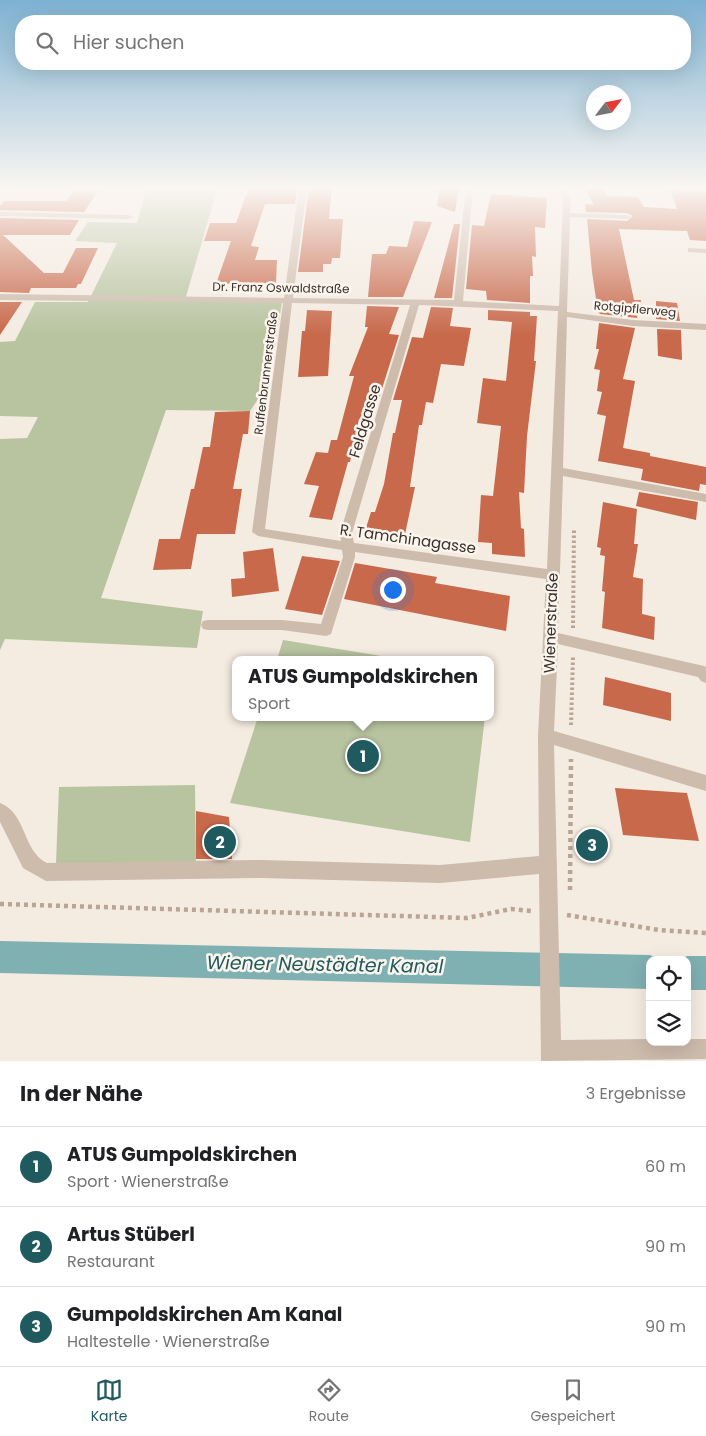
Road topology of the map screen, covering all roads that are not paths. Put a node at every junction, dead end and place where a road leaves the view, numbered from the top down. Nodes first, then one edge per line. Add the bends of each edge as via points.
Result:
1 (296, 237) edge
2 (465, 237) edge
3 (565, 237) edge
4 (691, 250) dead end
5 (706, 250) edge
6 (0, 297) edge
7 (288, 300) junction
8 (458, 303) junction
9 (416, 304) junction
10 (562, 312) junction
11 (706, 326) edge
12 (557, 471) junction
13 (706, 498) edge
14 (258, 532) joint
15 (348, 547) junction
16 (553, 575) junction
17 (208, 625) dead end
18 (551, 637) junction
19 (706, 677) edge
20 (546, 736) junction
21 (706, 783) edge
22 (0, 811) edge
23 (547, 864) junction
24 (706, 1049) edge
25 (551, 1056) edge

1 - 7 street, Ruffenbrunnerstraße
2 - 8 street
3 - 10 street, Wienerstraße
4 - 5 street
6 - 7 street, Dr. Franz Oswaldstraße
7 - 9 street, Dr. Franz Oswaldstraße
7 - 14 street, Ruffenbrunnerstraße
8 - 9 street, Dr. Franz Oswaldstraße
8 - 10 street, Dr. Franz Oswaldstraße
9 - 15 street, Feldgasse via 346,533
10 - 11 street, Rotgipflerweg via 633,323
10 - 12 street, Wienerstraße
12 - 13 street
12 - 16 street, Wienerstraße
14 - 15 street, R. Tamchinagasse
15 - 16 street, R. Tamchinagasse
15 - 17 street, Feldgasse via 349,557 326,630 282,625
16 - 18 street, Wienerstraße
18 - 19 street via 704,672
18 - 20 street, Wienerstraße
20 - 21 street
20 - 23 street, Wienerstraße
22 - 23 street via 10,823 30,864 46,872 262,869 440,874
23 - 25 street, Wienerstraße
24 - 25 street

